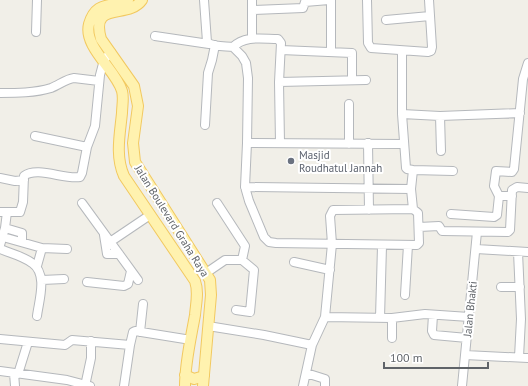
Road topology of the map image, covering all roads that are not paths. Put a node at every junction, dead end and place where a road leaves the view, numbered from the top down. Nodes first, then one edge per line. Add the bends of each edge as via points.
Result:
1 (37, 0) edge
2 (128, 0) edge
3 (142, 0) edge
4 (204, 0) edge
5 (252, 0) edge
6 (330, 0) edge
7 (367, 0) edge
8 (429, 0) edge
9 (252, 10) junction
10 (430, 16) junction
11 (386, 20) dead end
12 (36, 32) dead end
13 (155, 36) dead end
14 (252, 38) junction
15 (212, 44) junction
16 (233, 47) junction
17 (281, 50) junction
18 (402, 51) junction
19 (111, 52) junction
20 (331, 52) junction
21 (104, 60) junction
22 (527, 66) edge
23 (352, 80) junction
24 (366, 80) dead end
25 (99, 81) junction
26 (280, 82) junction
27 (0, 93) edge
28 (350, 104) dead end
29 (402, 114) junction
30 (522, 115) edge
31 (440, 116) junction
32 (205, 125) dead end
33 (35, 136) dead end
34 (247, 143) junction
35 (280, 143) junction
36 (368, 143) junction
37 (349, 144) junction
38 (404, 144) junction
39 (87, 148) junction
40 (441, 151) dead end
41 (413, 170) junction
42 (453, 171) dead end
43 (0, 178) edge
44 (24, 180) junction
45 (245, 187) junction
46 (369, 188) junction
47 (528, 188) edge
48 (411, 189) junction
49 (499, 196) junction
50 (512, 196) junction
51 (82, 203) dead end
52 (217, 203) dead end
53 (163, 206) junction
54 (413, 209) junction
55 (369, 210) junction
56 (4, 212) edge
57 (451, 214) dead end
58 (150, 215) junction
59 (419, 227) junction
60 (5, 228) junction
61 (103, 232) junction
62 (477, 232) junction
63 (3, 237) junction
64 (22, 241) junction
65 (110, 242) junction
66 (332, 244) junction
67 (0, 245) edge
68 (408, 245) junction
69 (382, 246) junction
70 (42, 248) junction
71 (0, 249) edge
72 (67, 249) dead end
73 (476, 249) junction
74 (518, 252) junction
75 (528, 252) edge
76 (119, 254) junction
77 (242, 260) junction
78 (294, 262) dead end
79 (37, 266) junction
80 (131, 270) junction
81 (330, 270) junction
82 (206, 273) junction
83 (64, 279) dead end
84 (42, 280) junction
85 (138, 280) dead end
86 (87, 282) dead end
87 (501, 287) dead end
88 (520, 287) junction
89 (405, 295) dead end
90 (143, 304) dead end
91 (524, 308) edge
92 (236, 310) dead end
93 (433, 315) junction
94 (37, 316) dead end
95 (325, 317) junction
96 (469, 317) junction
97 (380, 318) junction
98 (392, 318) junction
99 (208, 326) junction
100 (140, 332) junction
101 (392, 338) dead end
102 (467, 338) junction
103 (0, 339) edge
104 (191, 340) junction
105 (91, 341) junction
106 (28, 342) junction
107 (130, 345) junction
108 (312, 345) junction
109 (466, 355) junction
110 (519, 357) junction
111 (528, 358) edge
112 (0, 371) edge
113 (16, 373) junction
114 (306, 373) junction
115 (185, 375) junction
116 (204, 381) edge
117 (15, 386) edge
118 (87, 386) edge
119 (124, 386) edge
120 (185, 386) edge
121 (303, 386) edge
122 (325, 386) edge
123 (462, 386) edge

1 - 12 street
2 - 21 main road, Jalan Boulevard Graha Raya via 102,6 92,18 90,38
3 - 19 main road, Jalan Boulevard Graha Raya via 133,8 105,14 101,18 101,39
4 - 15 street via 207,42
5 - 9 street
6 - 9 street via 304,3 303,8
6 - 20 street
7 - 18 street via 369,46
8 - 10 street
9 - 14 street
10 - 11 street
10 - 18 street via 430,51
13 - 15 street
14 - 16 street via 240,41
14 - 17 street via 278,39
15 - 16 street
15 - 32 street
16 - 34 street via 242,56 247,69
17 - 20 street
17 - 26 street
18 - 29 street
19 - 21 street
19 - 53 main road, Jalan Boulevard Graha Raya via 134,86 138,106 133,143 135,162
20 - 23 street via 352,53
21 - 25 street
21 - 58 main road, Jalan Boulevard Graha Raya via 120,84 123,95 119,167
22 - 30 street via 523,79
23 - 24 street
23 - 26 street
25 - 27 street via 70,79 41,91
25 - 39 street via 95,126
26 - 35 street
28 - 37 street
29 - 31 street
29 - 38 street
30 - 31 street
30 - 49 street via 513,170 496,171 494,186
31 - 40 street
33 - 39 street
34 - 35 street
34 - 45 street
35 - 37 street
36 - 37 street
36 - 38 street
36 - 46 street
38 - 41 street via 406,168
39 - 44 street via 80,177 34,173 24,176
41 - 42 street
41 - 48 street
43 - 44 street
44 - 56 street via 21,210
45 - 46 street
45 - 66 street via 255,218 269,242
46 - 48 street
46 - 55 street
47 - 50 street via 515,187
48 - 54 street
49 - 50 street
49 - 57 street via 496,216
50 - 62 street via 510,231
51 - 61 street
52 - 77 street via 244,246
53 - 58 main road
53 - 82 main road, Jalan Boulevard Graha Raya
54 - 55 street
54 - 59 street via 418,213
55 - 66 street via 333,210 330,216
56 - 60 street
58 - 65 street
58 - 104 main road, Jalan Boulevard Graha Raya via 197,287
59 - 62 street via 440,226 442,231
59 - 68 street via 420,243
60 - 63 street
60 - 64 street via 22,233
61 - 65 street
61 - 76 street via 107,254
62 - 73 street, Jalan Bhakti
63 - 64 street
63 - 67 street
64 - 70 street
65 - 76 street
66 - 69 street
66 - 81 street
68 - 69 street
68 - 89 street
69 - 97 street
70 - 72 street
70 - 79 street
71 - 79 street
73 - 74 street
73 - 96 street, Jalan Bhakti
74 - 75 street
74 - 88 street
76 - 80 street
77 - 82 street via 225,260
77 - 92 street via 254,270 250,312
78 - 81 street
79 - 84 street
80 - 85 street
80 - 86 street via 128,284 124,286
81 - 95 street
82 - 99 main road, Jalan Boulevard Graha Raya via 211,287
83 - 84 street
84 - 94 street
87 - 88 street
88 - 91 street
90 - 100 street
91 - 110 street
93 - 96 street
93 - 98 street
93 - 102 street via 434,336
95 - 97 street
95 - 108 street
96 - 102 street, Jalan Bhakti
97 - 98 street
98 - 101 street
99 - 108 street
99 - 116 main road, Jalan Boulevard Graha Raya
100 - 104 street
100 - 107 street via 134,331
102 - 109 street, Jalan Bhakti
103 - 106 street
104 - 115 main road, Jalan Boulevard Graha Raya
105 - 106 street via 72,340 65,345
105 - 107 street
105 - 118 street
106 - 113 street
107 - 119 street
108 - 114 street
109 - 110 street
109 - 123 street, Jalan Bhakti
110 - 111 street
112 - 113 street
113 - 117 street
113 - 118 street via 67,380
114 - 121 street
114 - 122 street via 325,379
115 - 116 main road
115 - 120 main road, Jalan Boulevard Graha Raya

